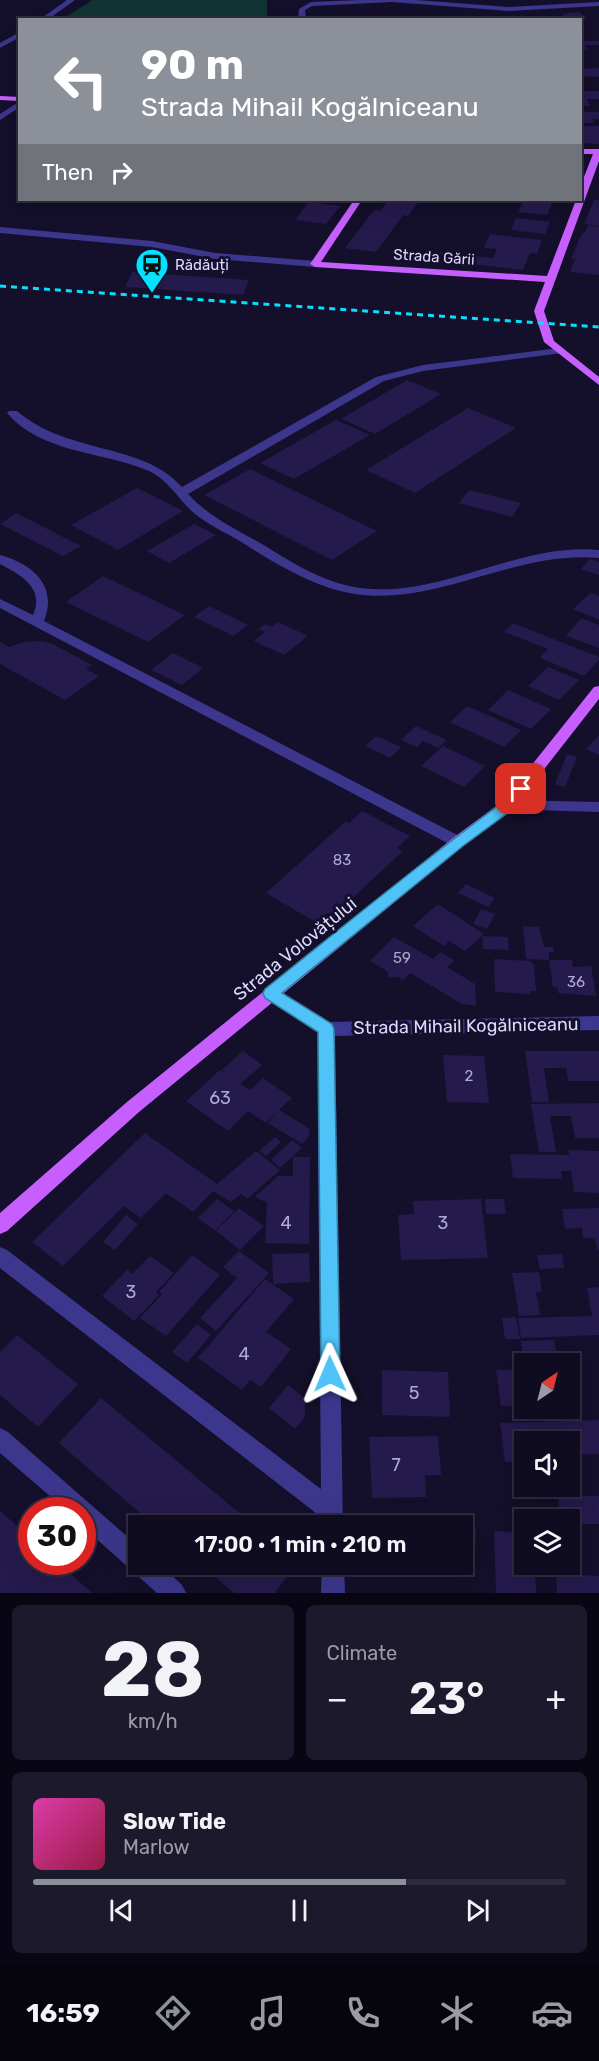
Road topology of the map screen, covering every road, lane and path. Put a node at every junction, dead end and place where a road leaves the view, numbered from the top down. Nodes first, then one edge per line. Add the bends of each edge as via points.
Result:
1 (72, 0) edge
2 (388, 1) edge
3 (599, 4) edge
4 (509, 9) junction
5 (45, 18) edge
6 (302, 18) edge
7 (513, 18) edge
8 (18, 35) edge
9 (0, 46) edge
10 (0, 98) edge
11 (18, 101) edge
12 (18, 102) edge
13 (4, 110) edge
14 (0, 117) edge
15 (582, 151) edge
16 (599, 152) edge
17 (582, 196) edge
18 (357, 201) edge
19 (580, 201) edge
20 (0, 230) edge
21 (315, 264) junction
22 (550, 279) junction
23 (559, 351) junction
24 (599, 382) edge
25 (13, 413) dead end
26 (181, 493) junction
27 (599, 554) edge
28 (0, 558) edge
29 (0, 603) edge
30 (37, 622) junction
31 (599, 690) edge
32 (508, 805) junction
33 (599, 807) edge
34 (458, 842) junction
35 (271, 993) junction
36 (599, 1023) edge
37 (326, 1029) junction
38 (0, 1225) edge
39 (0, 1256) edge
40 (0, 1438) edge
41 (66, 1497) edge
42 (327, 1515) edge
43 (332, 1515) edge
44 (96, 1524) edge
45 (128, 1552) edge
46 (154, 1575) edge
47 (333, 1575) edge
48 (174, 1593) edge
49 (333, 1593) edge

1 - 5 street
2 - 4 street
2 - 6 street via 311,3 302,9
3 - 4 street
4 - 7 street
8 - 9 street
10 - 11 main road
12 - 13 street
13 - 14 street
15 - 16 main road
16 - 17 main road
18 - 21 main road
19 - 22 main road
20 - 21 street, Strada Gării
21 - 22 main road, Strada Gării
22 - 23 main road via 539,311 546,335
23 - 24 main road
23 - 26 street via 423,368 380,380
25 - 26 street via 23,423 64,443 158,471
26 - 27 street via 195,508 283,562 332,584 362,592 417,589 566,552
28 - 30 street via 33,576 41,585 43,604
29 - 30 street
30 - 34 street
31 - 32 main road, Strada Volovățului
32 - 33 street
32 - 34 main road, Strada Volovățului
34 - 35 main road, Strada Volovățului
35 - 37 street
35 - 38 main road, Strada Volovățului via 133,1107
36 - 37 street, Strada Mihail Kogălniceanu
37 - 43 street
39 - 42 street
40 - 41 street
44 - 45 street
46 - 48 street
47 - 49 street

